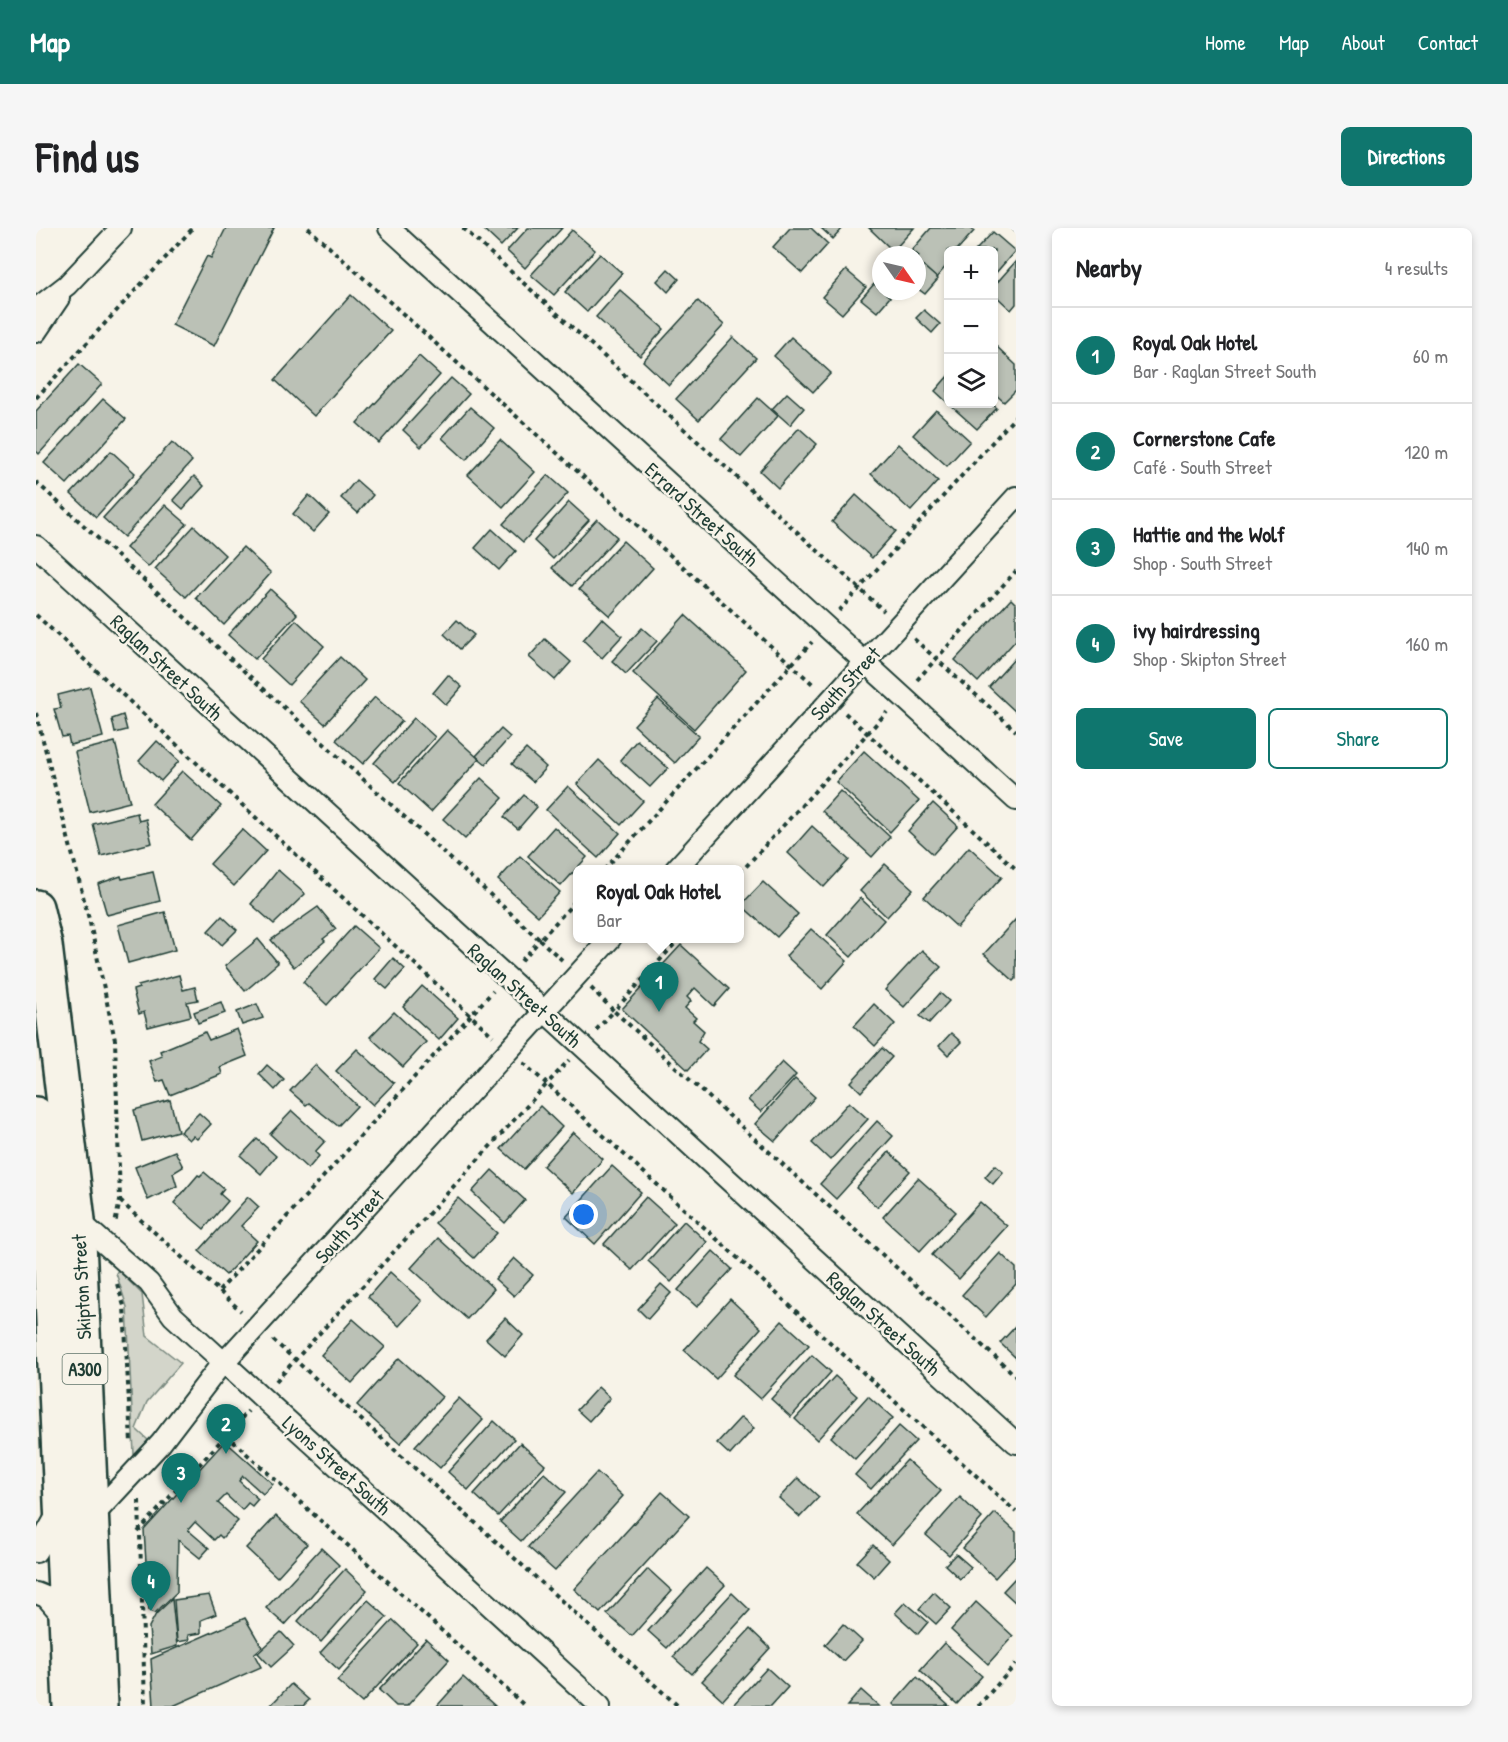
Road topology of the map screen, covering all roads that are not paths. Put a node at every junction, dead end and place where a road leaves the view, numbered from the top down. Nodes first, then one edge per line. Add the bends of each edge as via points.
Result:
1 (121, 228) edge
2 (389, 228) edge
3 (67, 285) junction
4 (36, 309) edge
5 (36, 332) edge
6 (1016, 497) edge
7 (36, 546) edge
8 (865, 662) junction
9 (1016, 800) edge
10 (680, 865) edge
11 (36, 908) edge
12 (607, 943) edge
13 (544, 1012) junction
14 (36, 1114) edge
15 (54, 1222) edge
16 (224, 1363) junction
17 (1016, 1443) edge
18 (61, 1507) junction
19 (92, 1517) junction
20 (36, 1552) edge
21 (36, 1593) edge
22 (66, 1620) junction
23 (70, 1706) edge
24 (100, 1706) edge
25 (600, 1706) edge

1 - 3 street
2 - 8 street, Errard Street South
3 - 4 street
3 - 5 street
6 - 8 street, South Street
7 - 13 street, Raglan Street South
8 - 9 street, Errard Street South
8 - 10 street, South Street
11 - 15 highway, Skipton Street / A300 via 45,945
12 - 13 street, South Street
13 - 16 street, South Street
13 - 17 street, Raglan Street South
14 - 15 highway, Skipton Street / A300
15 - 16 street, Lyons Street South via 112,1250 153,1287 168,1311
15 - 18 highway, Skipton Street / A300
15 - 19 highway, Skipton Street / A300
16 - 19 street, South Street via 161,1443
16 - 25 street, Lyons Street South
18 - 20 street
18 - 22 highway, Skipton Street / A300
19 - 24 highway, Skipton Street / A300
21 - 22 street via 46,1597
22 - 23 highway, Skipton Street / A300

